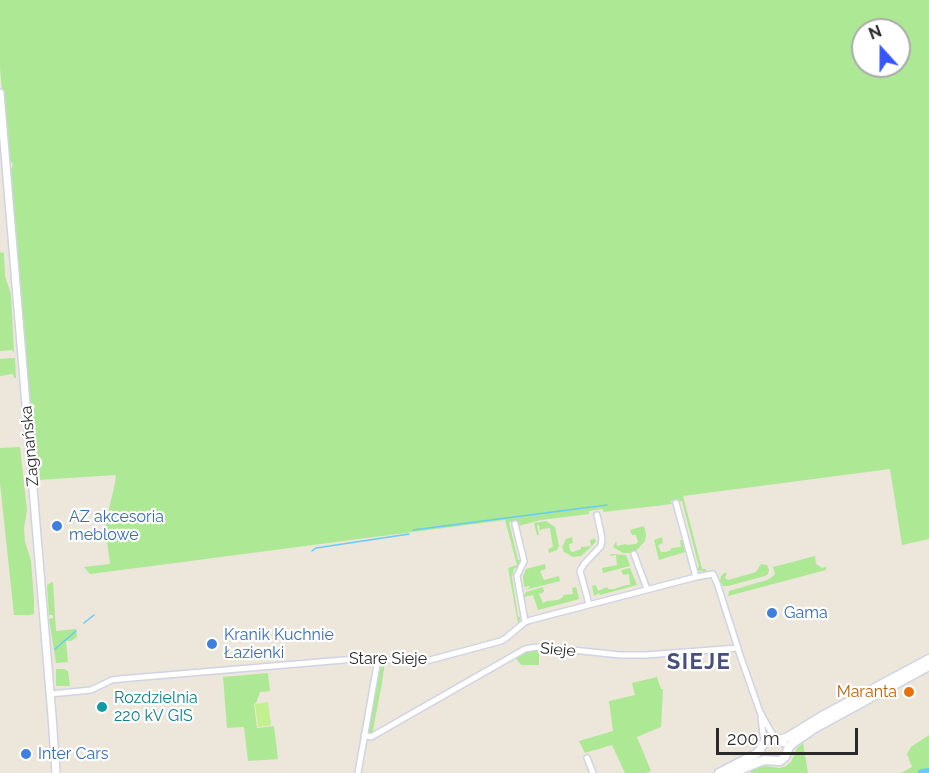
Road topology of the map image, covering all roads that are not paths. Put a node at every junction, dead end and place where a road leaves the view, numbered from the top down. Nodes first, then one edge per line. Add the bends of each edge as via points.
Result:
1 (0, 93) edge
2 (676, 503) dead end
3 (597, 515) dead end
4 (514, 524) dead end
5 (634, 554) dead end
6 (696, 577) junction
7 (646, 590) junction
8 (589, 604) junction
9 (525, 622) junction
10 (738, 648) junction
11 (378, 659) junction
12 (929, 659) edge
13 (929, 666) edge
14 (50, 694) junction
15 (760, 712) junction
16 (364, 735) junction
17 (777, 739) junction
18 (763, 745) junction
19 (788, 750) junction
20 (587, 758) dead end
21 (768, 760) junction
22 (56, 773) edge
23 (358, 773) edge
24 (593, 773) edge
25 (719, 773) edge
26 (732, 773) edge

1 - 14 street, Zagnańska
2 - 6 street
3 - 8 street via 601,546 580,571
4 - 9 street via 524,561 517,576
5 - 7 street
6 - 7 street, Stare Sieje
6 - 10 street, Stare Sieje via 713,574
7 - 8 street, Stare Sieje
8 - 9 street, Stare Sieje
9 - 11 street, Stare Sieje via 501,641 430,660
10 - 15 street
10 - 16 street, Sieje via 646,655 525,649 371,736
11 - 14 street, Stare Sieje via 120,679 91,690
11 - 16 street
12 - 17 main road
13 - 19 main road via 815,728
14 - 22 street, Zagnańska
15 - 17 street
15 - 18 street
16 - 23 street
17 - 18 main road via 768,739
17 - 19 main road
18 - 21 main road
18 - 25 main road via 756,754
19 - 21 main road via 780,761
20 - 24 street
21 - 26 main road

